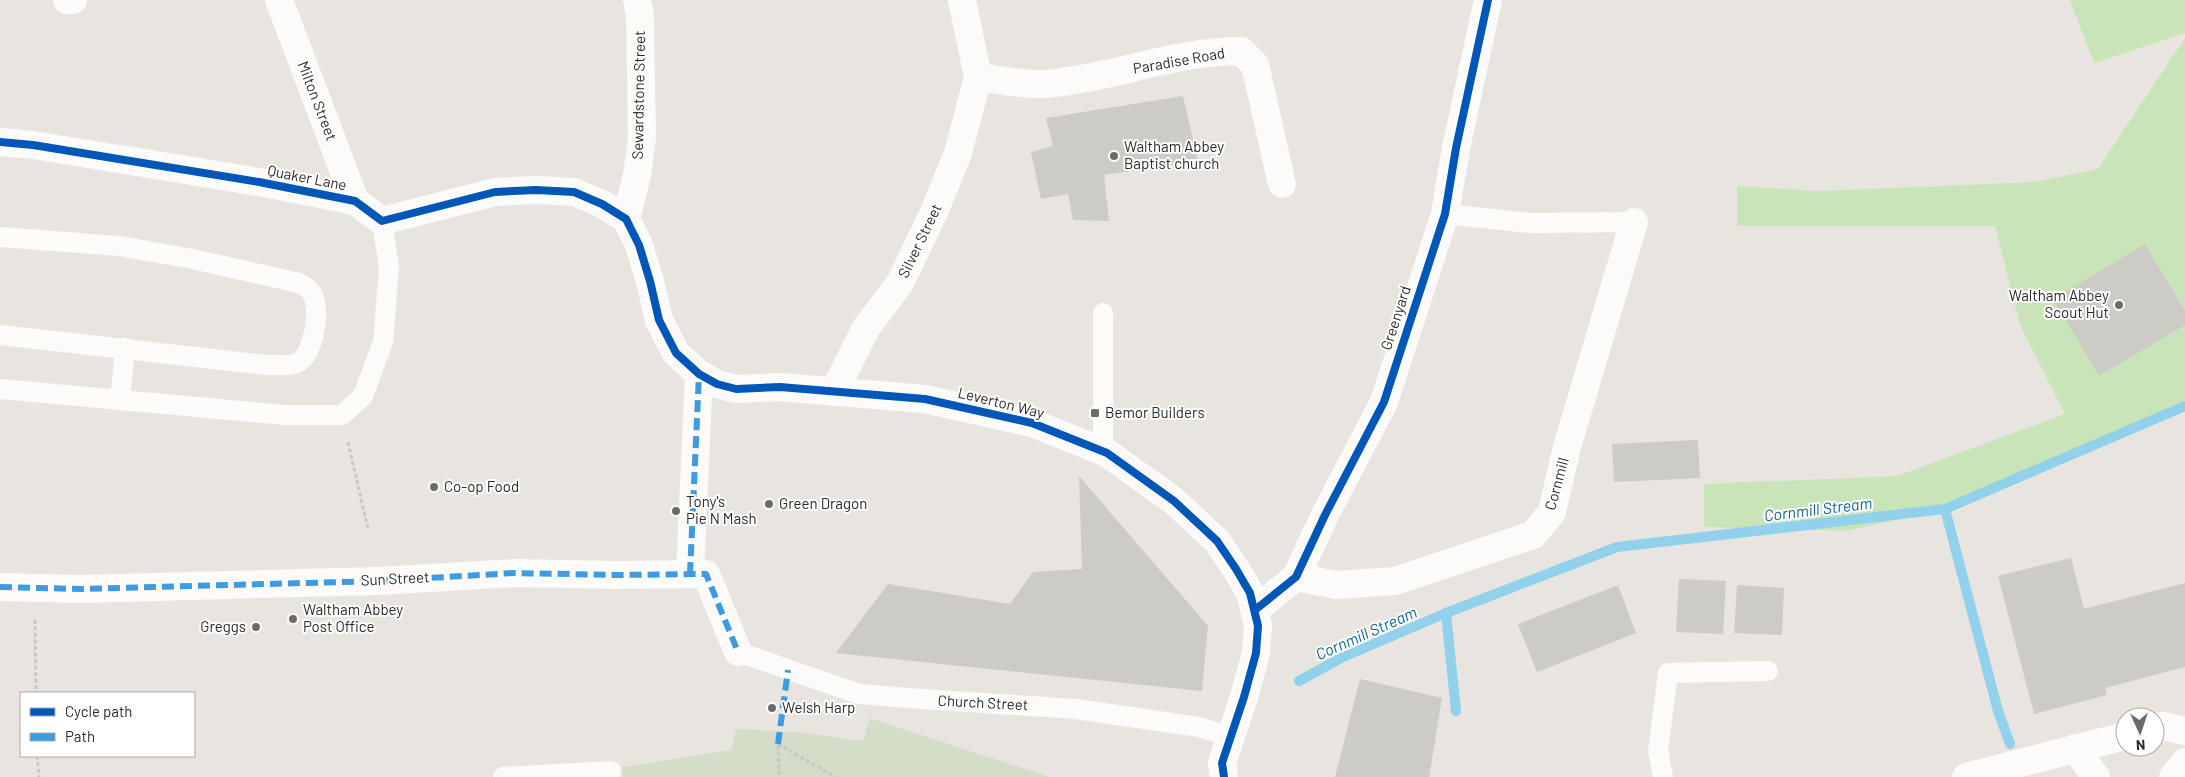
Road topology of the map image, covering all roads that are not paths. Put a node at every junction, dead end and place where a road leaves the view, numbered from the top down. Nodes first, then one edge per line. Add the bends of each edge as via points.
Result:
1 (67, 0) edge
2 (73, 0) edge
3 (279, 0) edge
4 (637, 0) edge
5 (962, 0) edge
6 (1488, 0) edge
7 (978, 77) junction
8 (0, 142) edge
9 (1282, 184) dead end
10 (355, 201) junction
11 (1445, 214) junction
12 (626, 219) junction
13 (382, 221) junction
14 (1634, 222) joint
15 (0, 237) edge
16 (1103, 313) dead end
17 (0, 335) edge
18 (125, 348) junction
19 (698, 374) junction
20 (0, 389) edge
21 (834, 392) junction
22 (120, 400) junction
23 (1104, 451) junction
24 (690, 574) junction
25 (1296, 577) junction
26 (0, 587) edge
27 (1255, 610) junction
28 (738, 652) joint
29 (1768, 671) dead end
30 (2165, 726) edge
31 (2185, 731) edge
32 (1231, 737) junction
33 (2115, 738) edge
34 (2075, 748) junction
35 (2185, 762) edge
36 (612, 771) dead end
37 (1981, 775) edge
38 (503, 777) edge
39 (1224, 777) edge
40 (1663, 777) edge
41 (2096, 777) edge
42 (2173, 777) edge

1 - 2 street
3 - 10 street, Milton Street
4 - 12 street, Sewardstone Street via 642,138
5 - 7 street
6 - 11 street, Greenyard
7 - 9 street, Paradise Road via 1044,84 1098,77 1218,51 1241,51 1255,64
7 - 21 street, Silver Street via 958,152 934,212 900,283 866,328
8 - 10 street, Quaker Lane via 259,182
10 - 13 street, Quaker Lane
11 - 14 lane via 1530,223
11 - 25 street, Greenyard via 1384,402
12 - 13 street via 574,192 536,190 495,192
12 - 19 street, Leverton Way via 639,244 658,320 676,353
13 - 22 lane via 389,268 383,342 363,396 342,415 285,415
14 - 25 street, Cornmill via 1567,447 1552,512 1533,534 1396,582 1336,585
15 - 18 lane via 119,246 188,258 298,282 311,292 316,304 310,348 306,357 297,364 266,365
16 - 23 lane
17 - 18 lane
18 - 22 lane
19 - 21 street, Leverton Way via 736,389 780,387
19 - 24 street
20 - 22 lane
21 - 23 street, Leverton Way via 935,401 1032,423
23 - 27 street, Leverton Way via 1174,501 1217,541 1250,592
24 - 26 street, Sun Street via 513,572 369,581 35,590
24 - 28 street, Sun Street via 706,574
25 - 27 street, Greenyard
27 - 32 street, Leverton Way via 1258,626 1256,653
28 - 32 lane, Church Street via 859,694 1076,708 1199,727
29 - 40 lane via 1668,673 1658,751
30 - 31 street
32 - 39 street, Leverton Way via 1222,763
33 - 34 street
34 - 37 street
34 - 41 street
35 - 42 street
36 - 38 lane

